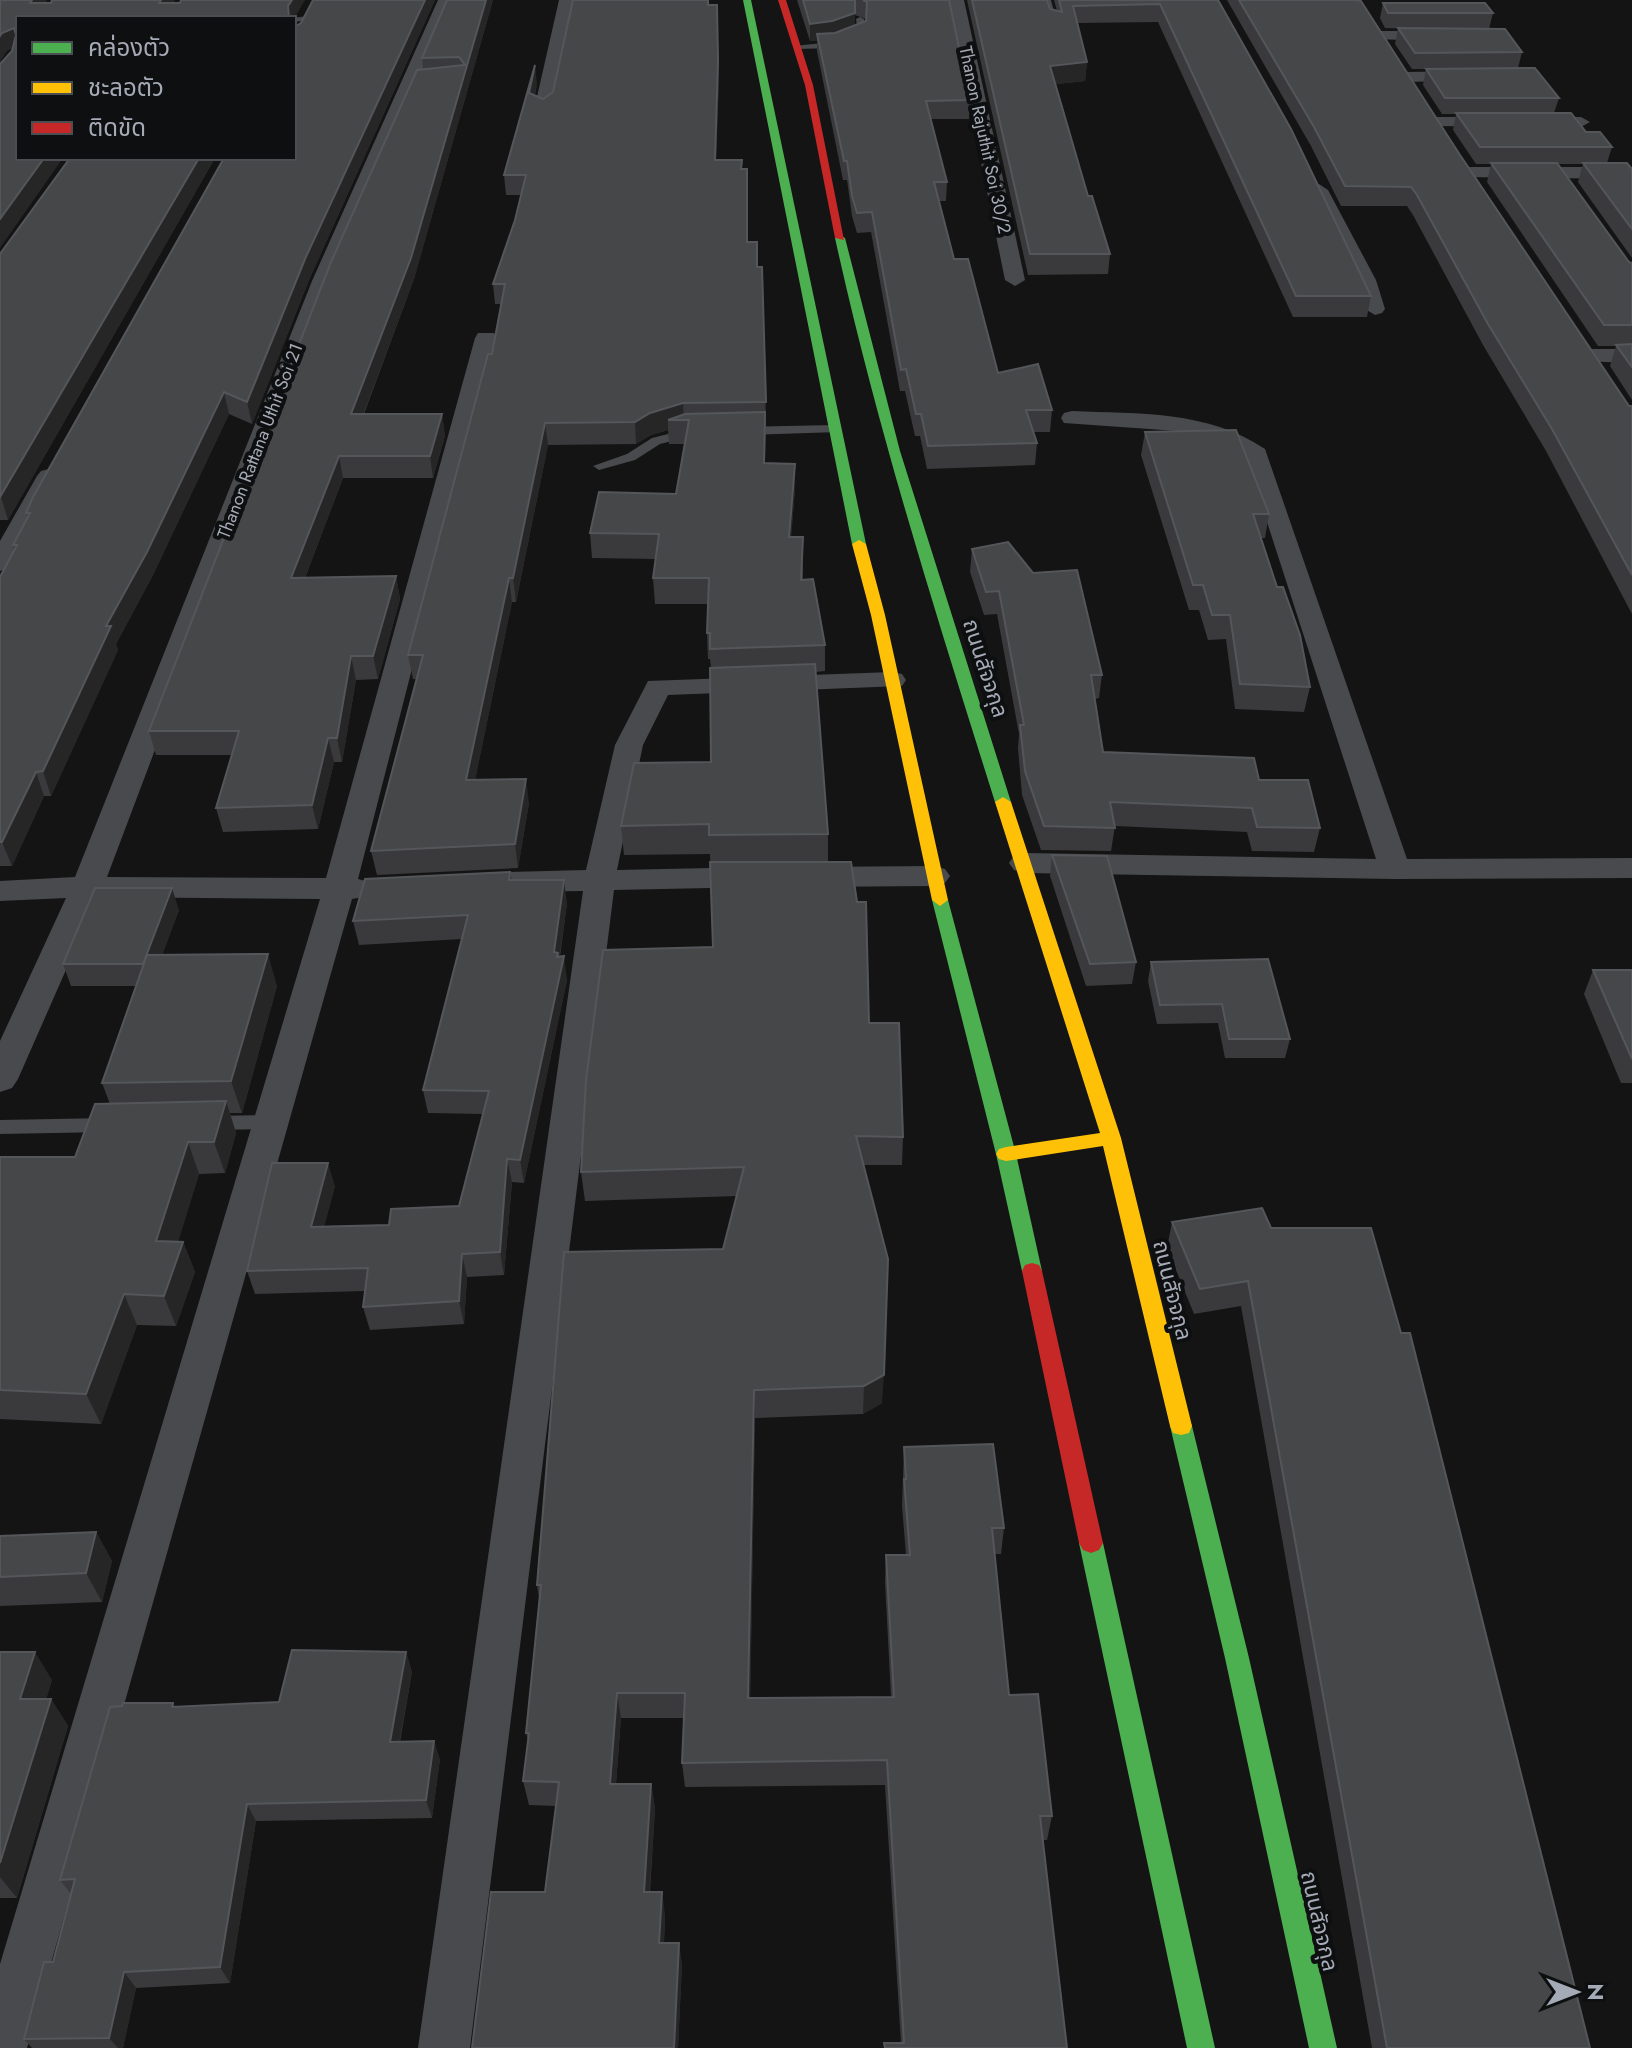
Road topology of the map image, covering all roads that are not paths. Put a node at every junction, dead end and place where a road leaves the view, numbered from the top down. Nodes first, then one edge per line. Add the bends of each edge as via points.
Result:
1 (316, 0) edge
2 (446, 0) edge
3 (567, 0) edge
4 (747, 0) edge
5 (782, 0) edge
6 (956, 0) edge
7 (1047, 0) edge
8 (300, 19) edge
9 (860, 19) dead end
10 (1055, 26) edge
11 (1457, 36) edge
12 (798, 46) junction
13 (1495, 76) edge
14 (1407, 77) junction
15 (543, 110) edge
16 (1428, 111) junction
17 (1581, 122) edge
18 (1459, 160) junction
19 (1311, 172) edge
20 (1558, 172) junction
21 (1632, 173) edge
22 (1574, 196) edge
23 (1485, 199) edge
24 (1015, 280) dead end
25 (1375, 309) dead end
26 (486, 338) dead end
27 (1632, 356) edge
28 (1606, 382) edge
29 (1072, 418) dead end
30 (835, 429) junction
31 (701, 432) edge
32 (729, 432) edge
33 (62, 451) edge
34 (599, 466) dead end
35 (0, 563) edge
36 (896, 592) dead end
37 (878, 615) junction
38 (892, 680) junction
39 (1025, 863) junction
40 (1632, 868) edge
41 (1395, 869) junction
42 (934, 876) junction
43 (600, 878) junction
44 (477, 883) edge
45 (87, 887) junction
46 (385, 888) edge
47 (339, 890) junction
48 (0, 891) edge
49 (0, 1079) edge
50 (271, 1122) junction
51 (191, 1123) edge
52 (128, 1124) edge
53 (0, 1127) edge
54 (1111, 1138) junction
55 (1006, 1154) junction
56 (14, 1958) edge
57 (1, 2048) edge
58 (444, 2048) edge
59 (1201, 2048) edge
60 (1323, 2048) edge

1 - 8 street
2 - 45 street, Thanon Rattana Uthit Soi 21 via 416,82 322,281
3 - 15 street
4 - 30 street
5 - 12 street, ถนนสัจจกุล
6 - 24 street, Thanon Rajuthit Soi 30/2
7 - 10 lane
9 - 12 lane via 862,34 846,43
11 - 14 street via 1374,30
12 - 39 street, ถนนสัจจกุล via 919,563
13 - 14 street
14 - 16 street
16 - 17 street
16 - 18 street
18 - 20 street
18 - 23 street
19 - 25 street via 1366,280
20 - 21 street
20 - 22 street
26 - 47 street
27 - 28 street via 1585,349
29 - 41 street via 1195,426 1234,437 1257,454
30 - 32 lane
30 - 37 street
31 - 34 lane via 656,441 631,457
33 - 35 street
36 - 37 street
37 - 38 street
38 - 42 street
38 - 43 street via 658,687 629,745
39 - 41 street
39 - 54 street, ถนนสัจจกุล
40 - 41 street
42 - 43 street
42 - 55 street
43 - 44 street
43 - 58 street
45 - 47 street
45 - 48 street
45 - 49 street, Thanon Rattana Uthit Soi 21
46 - 47 street
47 - 50 street
50 - 51 lane
50 - 56 street
52 - 53 lane
54 - 55 street
54 - 60 street, ถนนสัจจกุล via 1237,1658
55 - 59 street
56 - 57 street

